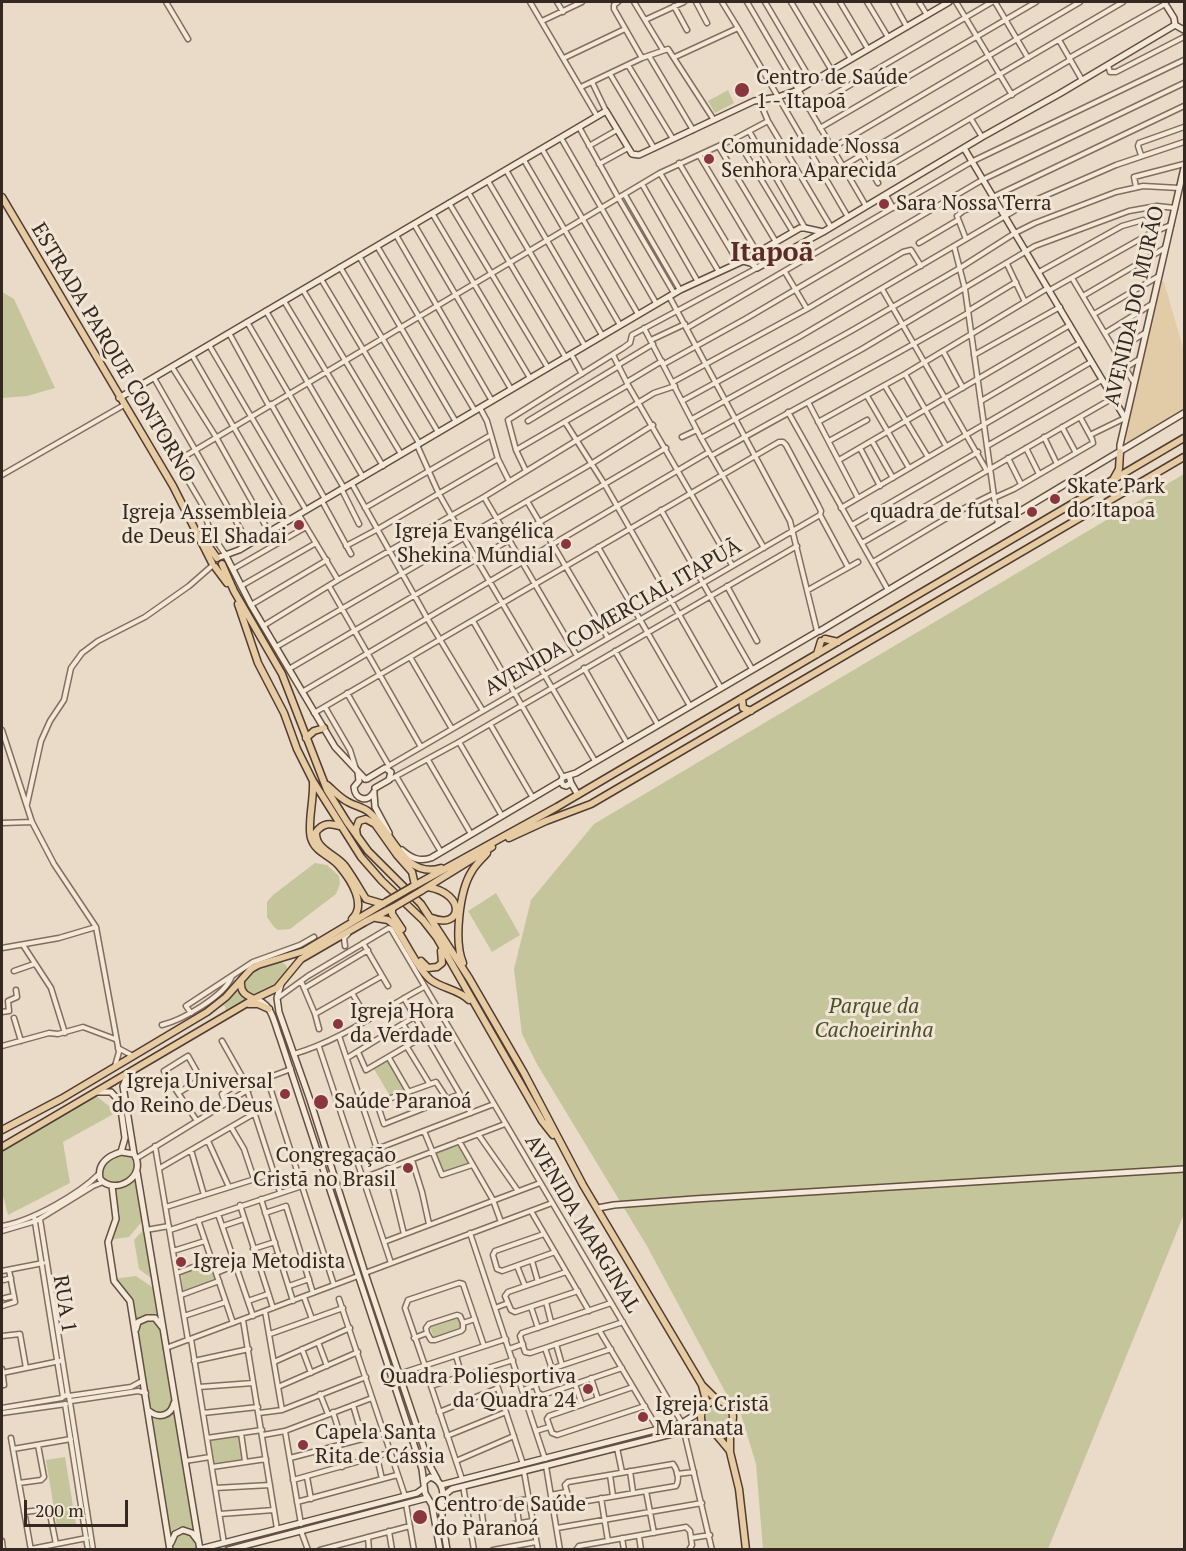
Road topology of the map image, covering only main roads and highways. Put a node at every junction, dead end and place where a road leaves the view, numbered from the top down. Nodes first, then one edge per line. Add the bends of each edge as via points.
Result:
1 (2, 197) edge
2 (1185, 438) edge
3 (1185, 457) edge
4 (1140, 464) junction
5 (1111, 481) junction
6 (956, 573) junction
7 (966, 585) junction
8 (235, 593) junction
9 (838, 642) junction
10 (817, 654) junction
11 (742, 698) junction
12 (751, 711) junction
13 (324, 728) road end
14 (306, 738) junction
15 (322, 780) junction
16 (313, 781) junction
17 (340, 826) junction
18 (357, 836) junction
19 (494, 846) junction
20 (453, 865) junction
21 (414, 886) junction
22 (428, 887) junction
23 (384, 903) junction
24 (393, 908) junction
25 (431, 918) junction
26 (368, 920) junction
27 (338, 931) junction
28 (436, 939) junction
29 (281, 955) junction
30 (288, 974) junction
31 (469, 978) junction
32 (241, 981) junction
33 (254, 999) junction
34 (269, 1009) road end
35 (478, 1010) junction
36 (207, 1012) junction
37 (221, 1018) junction
38 (2, 1130) edge
39 (559, 1142) junction
40 (2, 1146) edge
41 (702, 1385) junction
42 (718, 1401) junction
43 (704, 1408) junction
44 (730, 1426) junction
45 (713, 1432) junction
46 (730, 1452) junction
47 (746, 1550) edge

1 - 8 main road, ESTRADA PARQUE CONTORNO
2 - 4 main road
3 - 7 main road
4 - 5 main road
4 - 5 main road via 1126,464 1120,454 1118,471
5 - 6 main road
6 - 7 main road
6 - 9 main road
7 - 12 main road
8 - 14 main road, ESTRADA PARQUE CONTORNO via 282,674
8 - 16 main road via 258,663 285,713
9 - 10 main road
9 - 10 main road via 820,634
10 - 11 main road
11 - 12 main road via 743,708
11 - 20 main road
12 - 19 main road via 591,804 530,827
13 - 14 main road
14 - 15 main road, ESTRADA PARQUE CONTORNO
15 - 18 main road, ESTRADA PARQUE CONTORNO
15 - 20 main road via 340,798 370,813 411,863 425,870
16 - 17 main road
16 - 27 main road via 310,836 319,852 340,866 360,902 359,912
17 - 23 main road via 320,827 316,832 318,842 339,860 366,899
17 - 28 main road via 361,857 423,920
18 - 21 main road via 359,821 366,819 375,824 412,872
18 - 25 main road, ESTRADA PARQUE CONTORNO
19 - 22 main road
19 - 31 main road via 471,872 461,906 458,939
20 - 21 main road
21 - 23 main road, bridge
22 - 24 main road, bridge
22 - 25 main road via 447,893 456,909 448,921
23 - 27 main road
24 - 26 main road
24 - 28 main road via 392,914 428,968 442,963
25 - 31 main road, ESTRADA PARQUE CONTORNO
26 - 30 main road via 301,959
26 - 35 main road via 388,920 421,975 464,995
27 - 29 main road via 304,951
28 - 35 main road
29 - 30 main road
29 - 32 main road via 258,965
30 - 33 main road via 281,984
31 - 39 main road
32 - 33 main road via 241,990
32 - 36 main road
33 - 37 main road
34 - 37 main road via 249,1004
35 - 39 main road via 542,1121
36 - 37 main road via 220,1008
36 - 38 main road via 114,1069
37 - 40 main road
39 - 41 main road
41 - 42 main road
41 - 43 main road
42 - 43 main road
42 - 44 main road via 731,1408
43 - 45 main road via 703,1425
44 - 45 main road via 721,1433
44 - 46 main road
45 - 46 main road
46 - 47 main road

